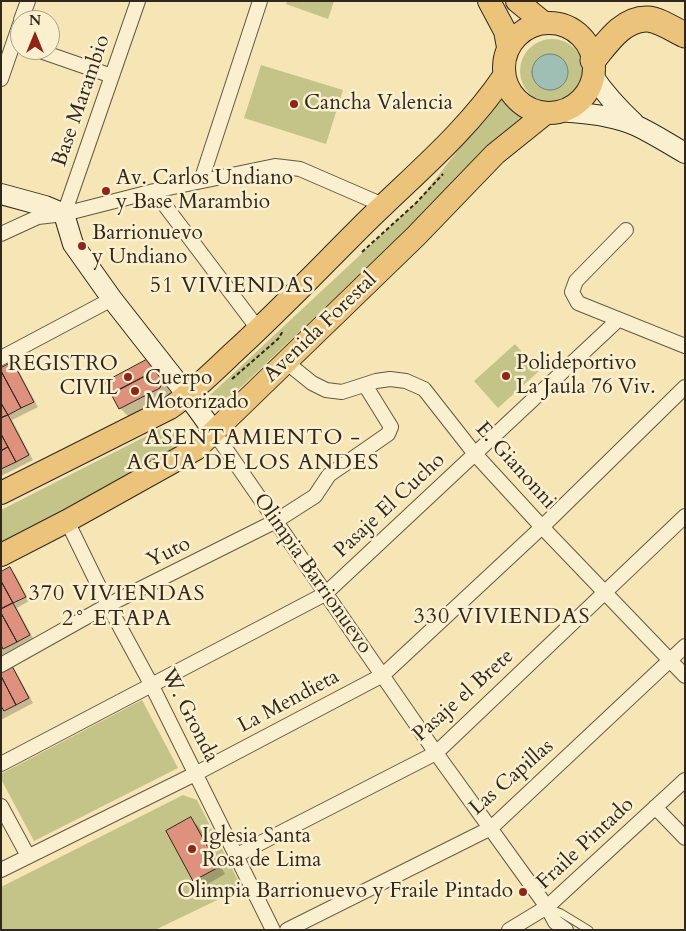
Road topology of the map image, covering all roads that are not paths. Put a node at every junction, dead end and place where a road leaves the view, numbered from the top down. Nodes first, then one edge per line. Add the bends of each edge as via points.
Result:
1 (138, 1) edge
2 (260, 1) edge
3 (489, 1) edge
4 (517, 1) edge
5 (544, 23) junction
6 (685, 35) edge
7 (508, 47) junction
8 (10, 48) edge
9 (60, 58) edge
10 (593, 68) junction
11 (112, 76) junction
12 (504, 76) junction
13 (1, 78) edge
14 (554, 112) junction
15 (637, 126) junction
16 (685, 153) edge
17 (201, 182) junction
18 (154, 191) junction
19 (1, 194) edge
20 (383, 205) junction
21 (64, 214) junction
22 (626, 230) dead end
23 (1, 234) edge
24 (112, 299) junction
25 (618, 320) junction
26 (259, 330) junction
27 (685, 346) edge
28 (1, 358) edge
29 (286, 362) junction
30 (365, 384) junction
31 (685, 387) edge
32 (188, 396) junction
33 (214, 432) junction
34 (475, 454) junction
35 (1, 493) edge
36 (685, 516) edge
37 (67, 521) junction
38 (276, 521) junction
39 (542, 527) junction
40 (1, 555) edge
41 (605, 591) junction
42 (326, 594) junction
43 (108, 605) junction
44 (685, 646) edge
45 (670, 660) junction
46 (1, 665) edge
47 (383, 675) junction
48 (685, 676) edge
49 (151, 684) junction
50 (436, 752) junction
51 (1, 764) edge
52 (195, 774) junction
53 (685, 780) edge
54 (1, 806) edge
55 (655, 807) junction
56 (491, 828) junction
57 (685, 838) edge
58 (28, 856) junction
59 (235, 856) junction
60 (1, 870) edge
61 (547, 908) junction
62 (273, 930) edge
63 (287, 930) edge
64 (509, 930) edge
65 (566, 930) edge
66 (589, 930) edge

1 - 11 street, Base Marambio
2 - 17 street
3 - 7 main road via 505,31
4 - 5 main road
5 - 7 main road via 529,27
5 - 10 main road via 572,29 584,39 591,52
6 - 10 highway via 650,19 635,21 621,28
7 - 12 main road
8 - 13 street
9 - 11 street
10 - 14 main road via 592,81 585,94 575,104
10 - 15 street via 614,104
11 - 21 street, Base Marambio
12 - 14 main road via 519,102 532,110
12 - 20 main road, Avenida Forestal via 466,126
14 - 15 street via 603,115
14 - 29 main road, Avenida Forestal via 495,154
15 - 16 street
17 - 18 street
17 - 20 street via 275,166 300,169
18 - 21 street
18 - 26 street
19 - 21 street
20 - 26 main road, Avenida Forestal
21 - 23 street via 38,217
21 - 24 street, Olimpia Barrionuevo via 74,244
22 - 25 street via 576,281 572,292 578,303
24 - 28 street
24 - 32 street, Olimpia Barrionuevo
25 - 27 street
25 - 34 street, Pasaje El Cucho
26 - 32 main road, Avenida Forestal
29 - 30 street, E. Gianonni via 326,390 342,392
29 - 33 main road, Avenida Forestal
30 - 34 street, E. Gianonni via 390,379 424,389
30 - 38 street, Yuto via 390,427 388,434 329,474 315,496
31 - 39 street, La Mendieta
32 - 33 street, Olimpia Barrionuevo
32 - 35 main road, Avenida Forestal
33 - 37 main road, Avenida Forestal via 196,449
33 - 38 street, Olimpia Barrionuevo
34 - 39 street, E. Gianonni
34 - 42 street, Pasaje El Cucho
36 - 41 street, Pasaje el Brete
37 - 40 main road, Avenida Forestal
37 - 43 street, W. Gronda
38 - 42 street, Olimpia Barrionuevo
38 - 43 street, Yuto
39 - 41 street, E. Gianonni
39 - 47 street, La Mendieta
41 - 45 street, E. Gianonni
41 - 50 street, Pasaje el Brete
42 - 47 street, Olimpia Barrionuevo
42 - 49 street, Pasaje El Cucho
43 - 46 street, Yuto
43 - 49 street, W. Gronda
44 - 45 street, Las Capillas
45 - 48 street, E. Gianonni
45 - 56 street, Las Capillas
47 - 50 street, Olimpia Barrionuevo
47 - 52 street, La Mendieta
49 - 51 street, Pasaje El Cucho
49 - 52 street, W. Gronda
50 - 56 street, Olimpia Barrionuevo
50 - 59 street, Pasaje el Brete
52 - 58 street, La Mendieta
52 - 59 street, W. Gronda
53 - 55 street, Fraile Pintado
54 - 58 street
55 - 57 street
55 - 61 street, Fraile Pintado
56 - 61 street, Olimpia Barrionuevo
56 - 63 street, Las Capillas
58 - 60 street, La Mendieta
59 - 62 street, W. Gronda
61 - 64 street, Fraile Pintado
61 - 65 street, Olimpia Barrionuevo via 555,922
61 - 66 lane via 561,912

